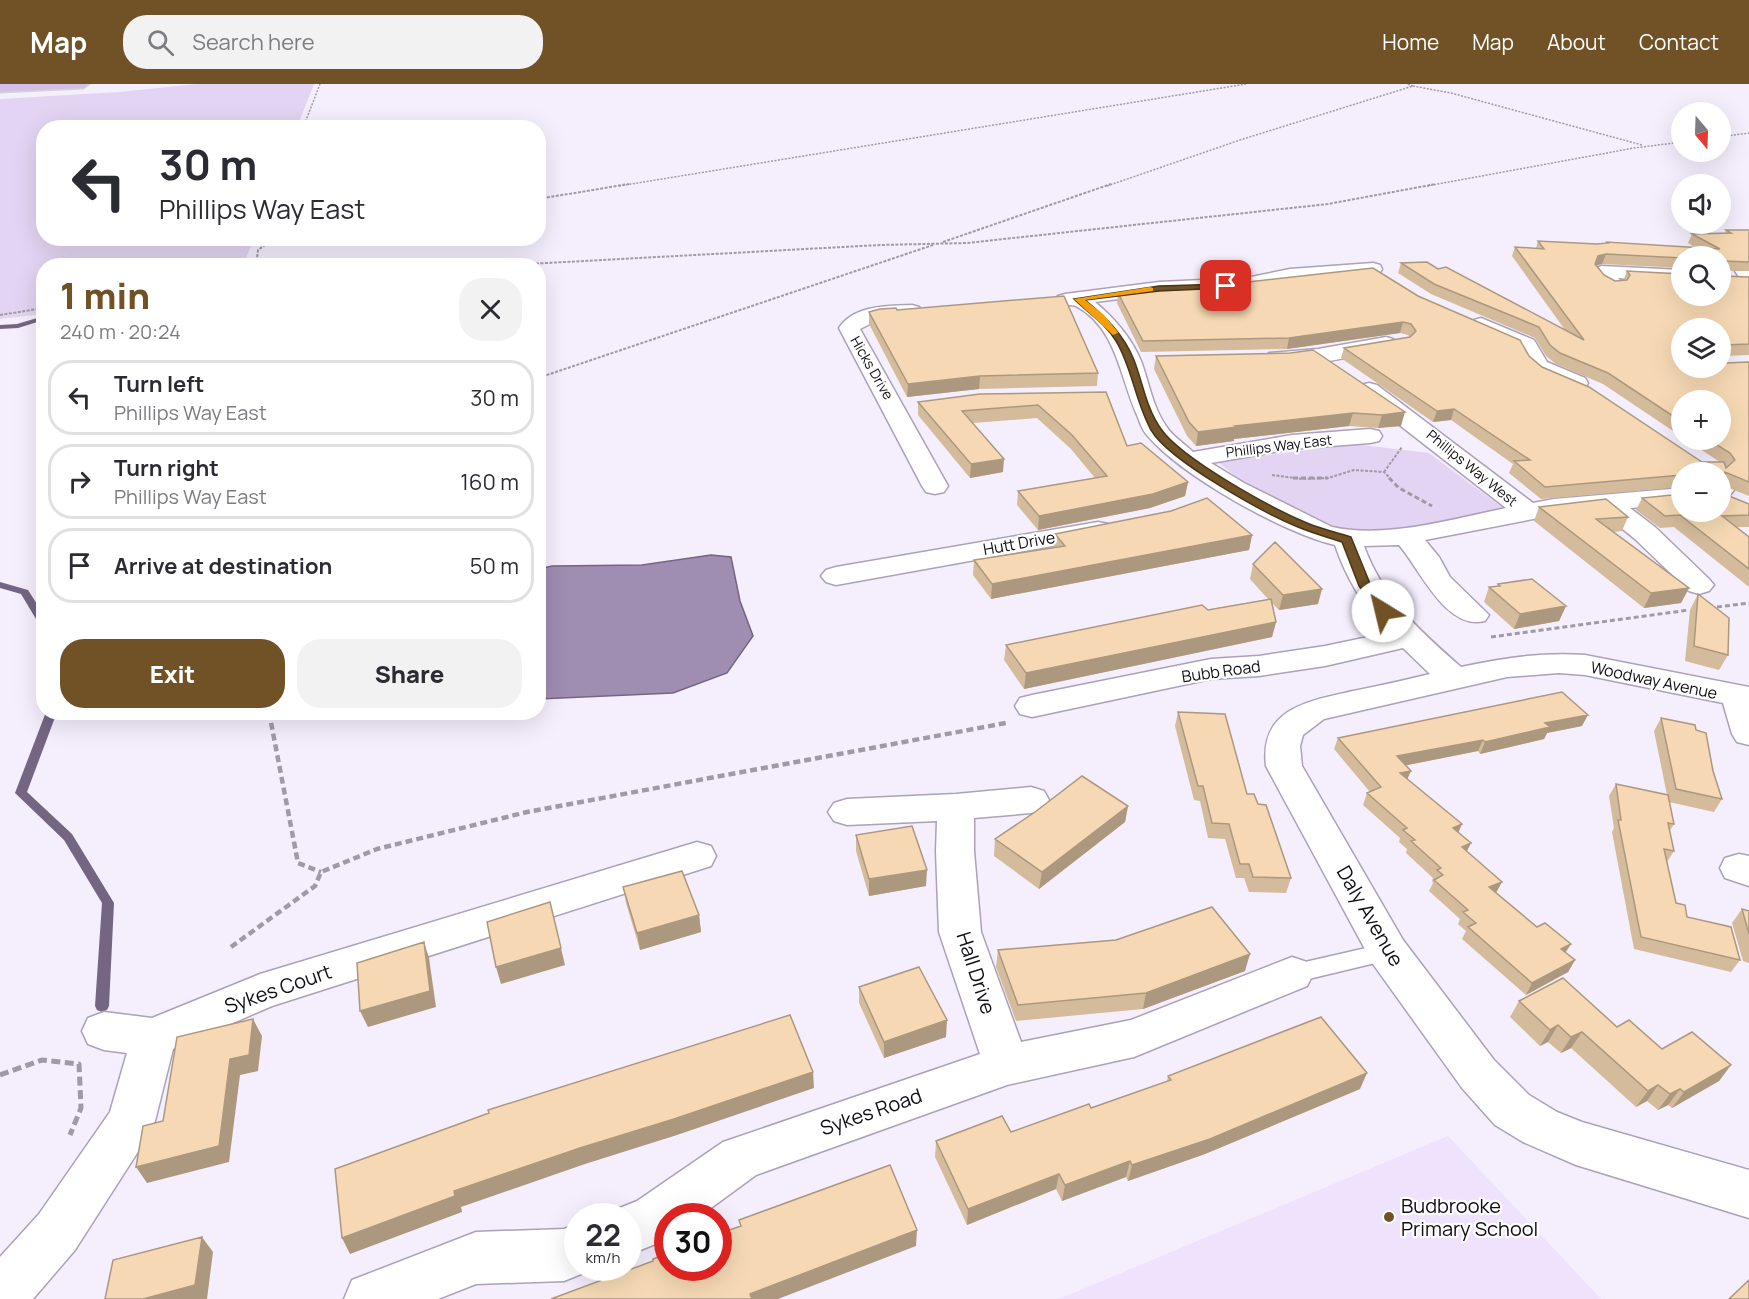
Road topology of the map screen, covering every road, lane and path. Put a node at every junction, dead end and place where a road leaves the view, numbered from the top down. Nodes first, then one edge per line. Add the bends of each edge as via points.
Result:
1 (83, 84) edge
2 (320, 84) edge
3 (1246, 84) edge
4 (1407, 84) edge
5 (1413, 86) junction
6 (2, 89) edge
7 (306, 120) edge
8 (1749, 133) edge
9 (1731, 135) edge
10 (1671, 143) edge
11 (1646, 146) junction
12 (546, 198) edge
13 (937, 244) junction
14 (264, 246) edge
15 (257, 258) edge
16 (546, 263) edge
17 (1749, 265) edge
18 (1366, 270) edge
19 (1671, 275) edge
20 (1743, 279) edge
21 (1614, 285) edge
22 (1078, 299) junction
23 (1044, 301) edge
24 (36, 309) edge
25 (927, 310) edge
26 (0, 315) edge
27 (1463, 318) edge
28 (1400, 341) edge
29 (1318, 354) junction
30 (1255, 359) edge
31 (546, 375) edge
32 (1594, 391) edge
33 (1116, 395) dead end
34 (1139, 395) junction
35 (1408, 427) junction
36 (1371, 436) dead end
37 (1188, 460) junction
38 (1384, 472) junction
39 (1267, 475) dead end
40 (935, 486) dead end
41 (1235, 489) junction
42 (1671, 497) edge
43 (1205, 501) edge
44 (1605, 502) junction
45 (1526, 511) junction
46 (1125, 524) edge
47 (1460, 525) junction
48 (1406, 536) junction
49 (1347, 539) junction
50 (836, 576) dead end
51 (1701, 601) junction
52 (1749, 603) edge
53 (1481, 626) joint
54 (1410, 637) junction
55 (1559, 663) joint
56 (1454, 678) junction
57 (1743, 697) edge
58 (1020, 714) joint
59 (271, 720) edge
60 (1749, 734) edge
61 (1030, 800) dead end
62 (956, 807) junction
63 (847, 812) dead end
64 (697, 856) dead end
65 (321, 872) junction
66 (231, 947) dead end
67 (1388, 952) junction
68 (1292, 974) joint
69 (104, 1031) dead end
70 (154, 1037) junction
71 (1007, 1065) junction
72 (0, 1075) edge
73 (68, 1141) dead end
74 (1749, 1194) edge
75 (642, 1225) edge
76 (564, 1255) edge
77 (0, 1296) edge
78 (371, 1299) edge

1 - 6 main road
2 - 7 path
3 - 12 path
4 - 5 path
5 - 11 path
5 - 13 path via 1240,140
8 - 9 path
10 - 11 path
11 - 13 path via 1328,204
13 - 16 path
13 - 31 path
14 - 15 path via 258,249
17 - 20 street
18 - 22 street
19 - 21 street via 1602,272
22 - 23 street
22 - 34 street, Phillips Way East via 1101,317 1141,361
24 - 26 path
25 - 40 street, Hicks Drive via 879,313 855,320 849,328 872,373 906,406 910,441
27 - 32 street via 1526,345 1547,372
28 - 29 street
29 - 30 street
29 - 35 street, Phillips Way West
33 - 34 street
34 - 37 street, Phillips Way East via 1156,431
35 - 38 path
35 - 45 street, Phillips Way West
36 - 37 street, Phillips Way East via 1292,442
37 - 41 street, Phillips Way East
38 - 39 path via 1354,471 1302,479
38 - 47 path via 1399,488
41 - 43 street
41 - 49 street, Phillips Way East via 1302,525
42 - 44 street, Phillips Way West
44 - 45 street, Phillips Way West
44 - 51 street via 1645,533
45 - 47 street, Phillips Way West
46 - 50 street, Hutt Drive
47 - 48 street, Phillips Way West
48 - 49 street, Phillips Way West
48 - 53 street via 1425,557 1438,582
49 - 54 street via 1365,586 1383,611
51 - 52 path
51 - 53 path
54 - 56 street
54 - 58 street, Bubb Road via 1324,656 1211,669
55 - 56 street, Daly Avenue via 1507,667
55 - 57 street, Woodway Avenue
56 - 67 street, Daly Avenue via 1313,711 1286,731 1281,748 1284,766
57 - 60 street
58 - 65 path via 527,812 377,849
59 - 65 path via 298,863
61 - 62 street
62 - 63 street
62 - 71 street, Hall Drive via 960,932
64 - 70 street, Sykes Court via 260,992
65 - 66 path via 315,886
67 - 68 lane
67 - 74 street, Daly Avenue via 1478,1074 1512,1110 1576,1143
68 - 71 street, Sykes Road via 1134,1038
69 - 70 street
70 - 77 street via 130,1121 57,1232
71 - 75 street, Sykes Road via 740,1158 655,1220
72 - 73 path via 42,1060 79,1064 81,1108
76 - 78 street via 476,1257

